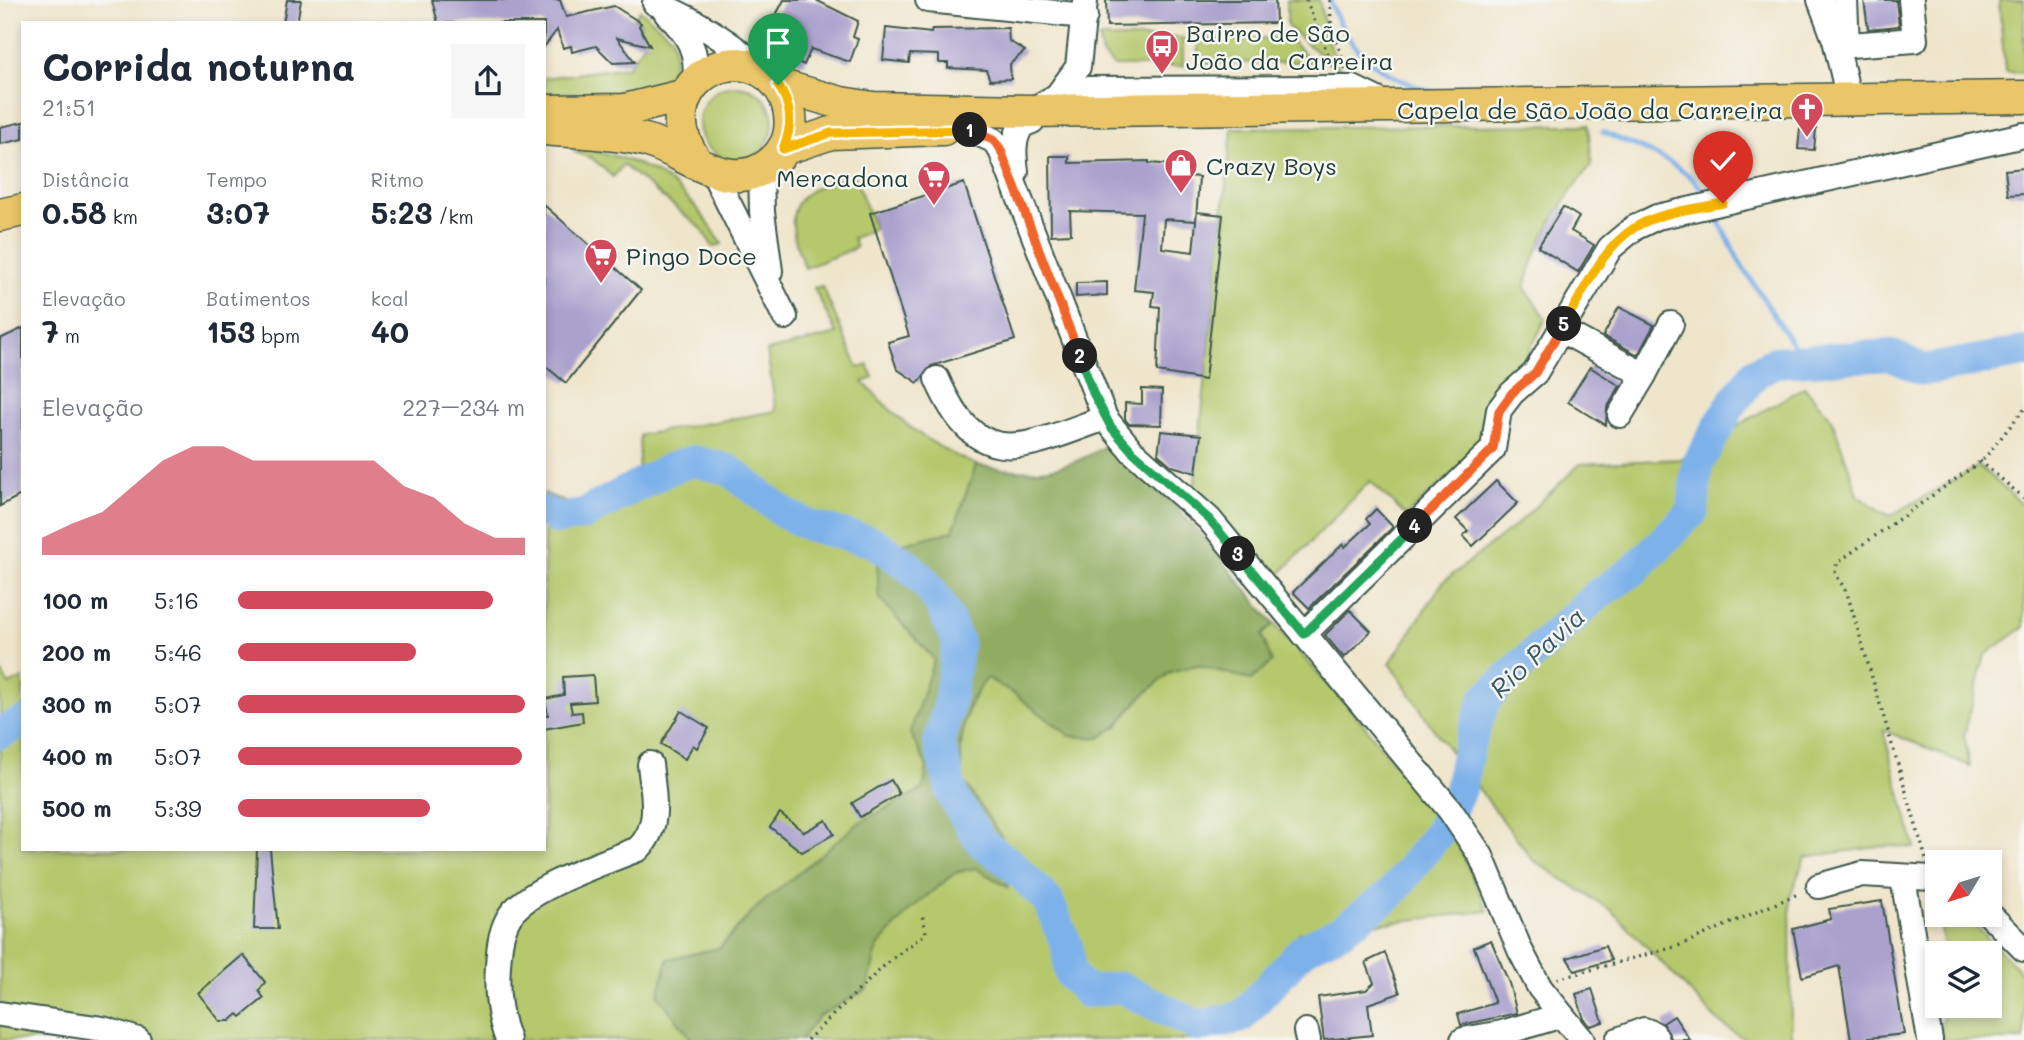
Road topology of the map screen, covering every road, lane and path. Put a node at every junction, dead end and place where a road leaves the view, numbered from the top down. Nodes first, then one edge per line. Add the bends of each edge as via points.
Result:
1 (928, 0) edge
2 (1306, 0) edge
3 (1330, 0) edge
4 (1819, 0) edge
5 (1845, 0) edge
6 (1911, 0) edge
7 (653, 2) edge
8 (1085, 8) edge
9 (1082, 43) junction
10 (1842, 46) junction
11 (1334, 68) dead end
12 (773, 80) junction
13 (690, 88) junction
14 (1353, 88) junction
15 (1111, 89) junction
16 (2024, 97) edge
17 (1849, 99) junction
18 (1388, 105) junction
19 (1040, 109) junction
20 (546, 111) edge
21 (968, 128) junction
22 (546, 129) edge
23 (2024, 135) edge
24 (772, 160) junction
25 (704, 165) junction
26 (1017, 187) junction
27 (21, 210) edge
28 (0, 215) edge
29 (772, 285) junction
30 (785, 317) dead end
31 (1671, 324) dead end
32 (1561, 330) junction
33 (1644, 376) junction
34 (937, 379) dead end
35 (2024, 409) edge
36 (1620, 415) dead end
37 (1105, 418) junction
38 (1980, 461) junction
39 (2024, 498) edge
40 (1304, 634) junction
41 (650, 764) dead end
42 (1925, 855) edge
43 (1903, 878) junction
44 (1925, 878) edge
45 (1819, 887) joint
46 (922, 914) dead end
47 (2002, 927) edge
48 (2024, 949) edge
49 (1537, 983) junction
50 (0, 1014) edge
51 (1559, 1016) junction
52 (1502, 1037) edge
53 (138, 1040) edge
54 (508, 1040) edge
55 (807, 1040) edge
56 (1463, 1040) edge
57 (1582, 1040) edge
58 (1619, 1040) edge
59 (1657, 1040) edge
60 (1930, 1040) edge

1 - 8 street
2 - 11 path
3 - 14 path via 1331,23
4 - 10 street
5 - 10 street
6 - 10 street via 1915,40
7 - 12 street via 729,41
7 - 13 street via 685,30 695,51
8 - 9 street
9 - 15 street via 1092,71
9 - 19 street via 1075,73
10 - 17 street
12 - 13 main road via 740,65 723,66
12 - 19 main road via 841,103 873,108
12 - 24 main road via 785,96 791,123
13 - 20 main road via 625,110
13 - 25 main road via 680,112 680,130 686,146
14 - 15 street
14 - 18 street
15 - 19 street via 1078,89
16 - 17 main road
17 - 18 main road
18 - 19 main road
19 - 21 main road
19 - 26 street via 1022,125 1014,145
21 - 24 main road via 831,133
21 - 26 street via 993,140
22 - 25 main road via 628,136
23 - 32 street via 1646,223 1610,248
24 - 25 main road via 736,177
24 - 29 street via 762,212
25 - 29 street
26 - 37 street
27 - 28 main road
29 - 30 street
31 - 33 street
32 - 33 street
32 - 40 street via 1535,373 1499,411 1493,449
33 - 36 street
34 - 37 street via 950,409 971,430 989,442 1011,448
35 - 38 path
37 - 40 street via 1132,451 1209,519
38 - 39 path
38 - 42 path via 1837,563 1835,573 1847,593
40 - 49 street via 1448,808 1481,856
41 - 54 street via 654,821 649,838 638,849 538,891 509,917 499,943 496,983
43 - 44 street
43 - 45 street via 1862,874
43 - 60 street
45 - 49 path via 1678,947
46 - 55 path via 926,933 920,940 886,964
47 - 48 street
49 - 51 street
50 - 53 street via 103,1029
51 - 52 street
51 - 57 street
52 - 56 street
58 - 59 street via 1644,1030

